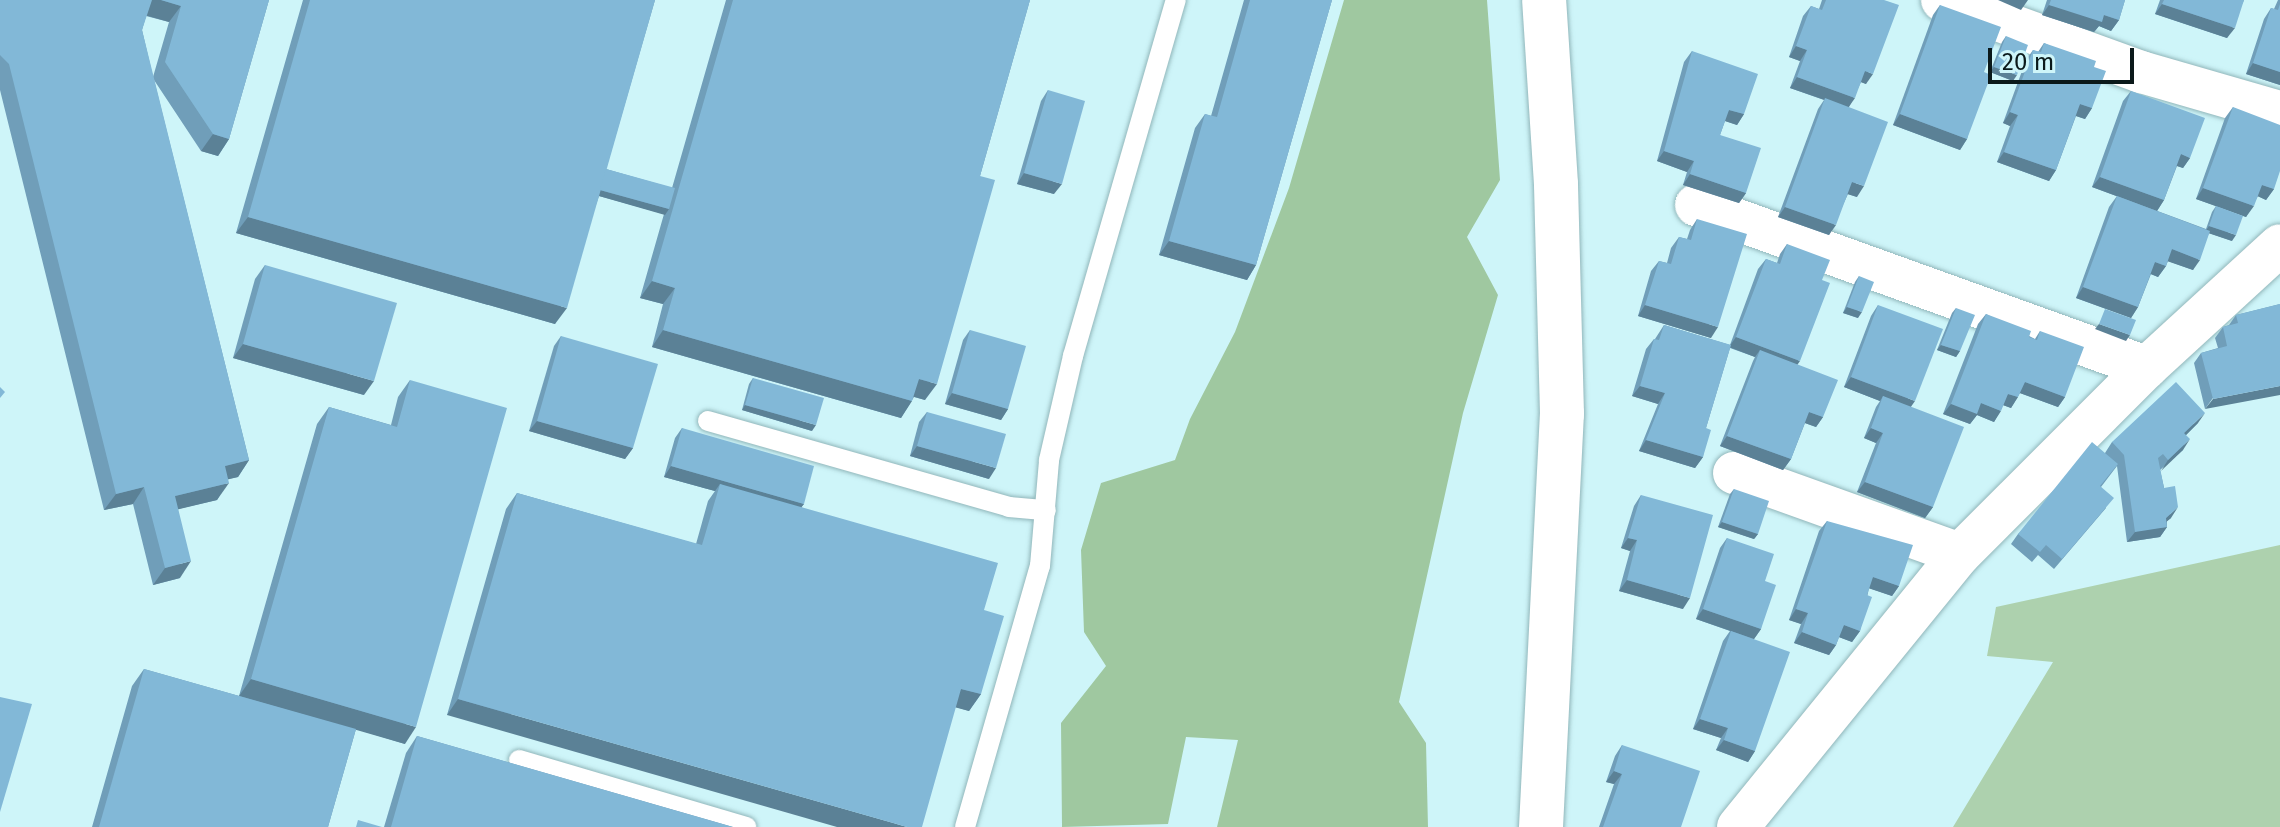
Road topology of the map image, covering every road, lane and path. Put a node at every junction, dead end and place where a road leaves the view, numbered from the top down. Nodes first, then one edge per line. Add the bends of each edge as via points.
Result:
1 (1176, 0) edge
2 (1544, 0) edge
3 (1942, 0) edge
4 (2280, 112) edge
5 (1696, 205) dead end
6 (2280, 245) edge
7 (2147, 367) junction
8 (708, 421) dead end
9 (1734, 473) dead end
10 (1046, 510) junction
11 (1960, 554) junction
12 (519, 760) dead end
13 (746, 827) edge
14 (965, 827) edge
15 (1541, 827) edge
16 (1738, 827) edge

1 - 10 lane via 1073,356 1049,460
2 - 15 street via 1562,414
3 - 4 street via 2141,72
5 - 7 street
6 - 7 street
7 - 11 street
8 - 10 lane via 1009,507
9 - 11 street
10 - 14 lane via 1040,566
11 - 16 street
12 - 13 lane

